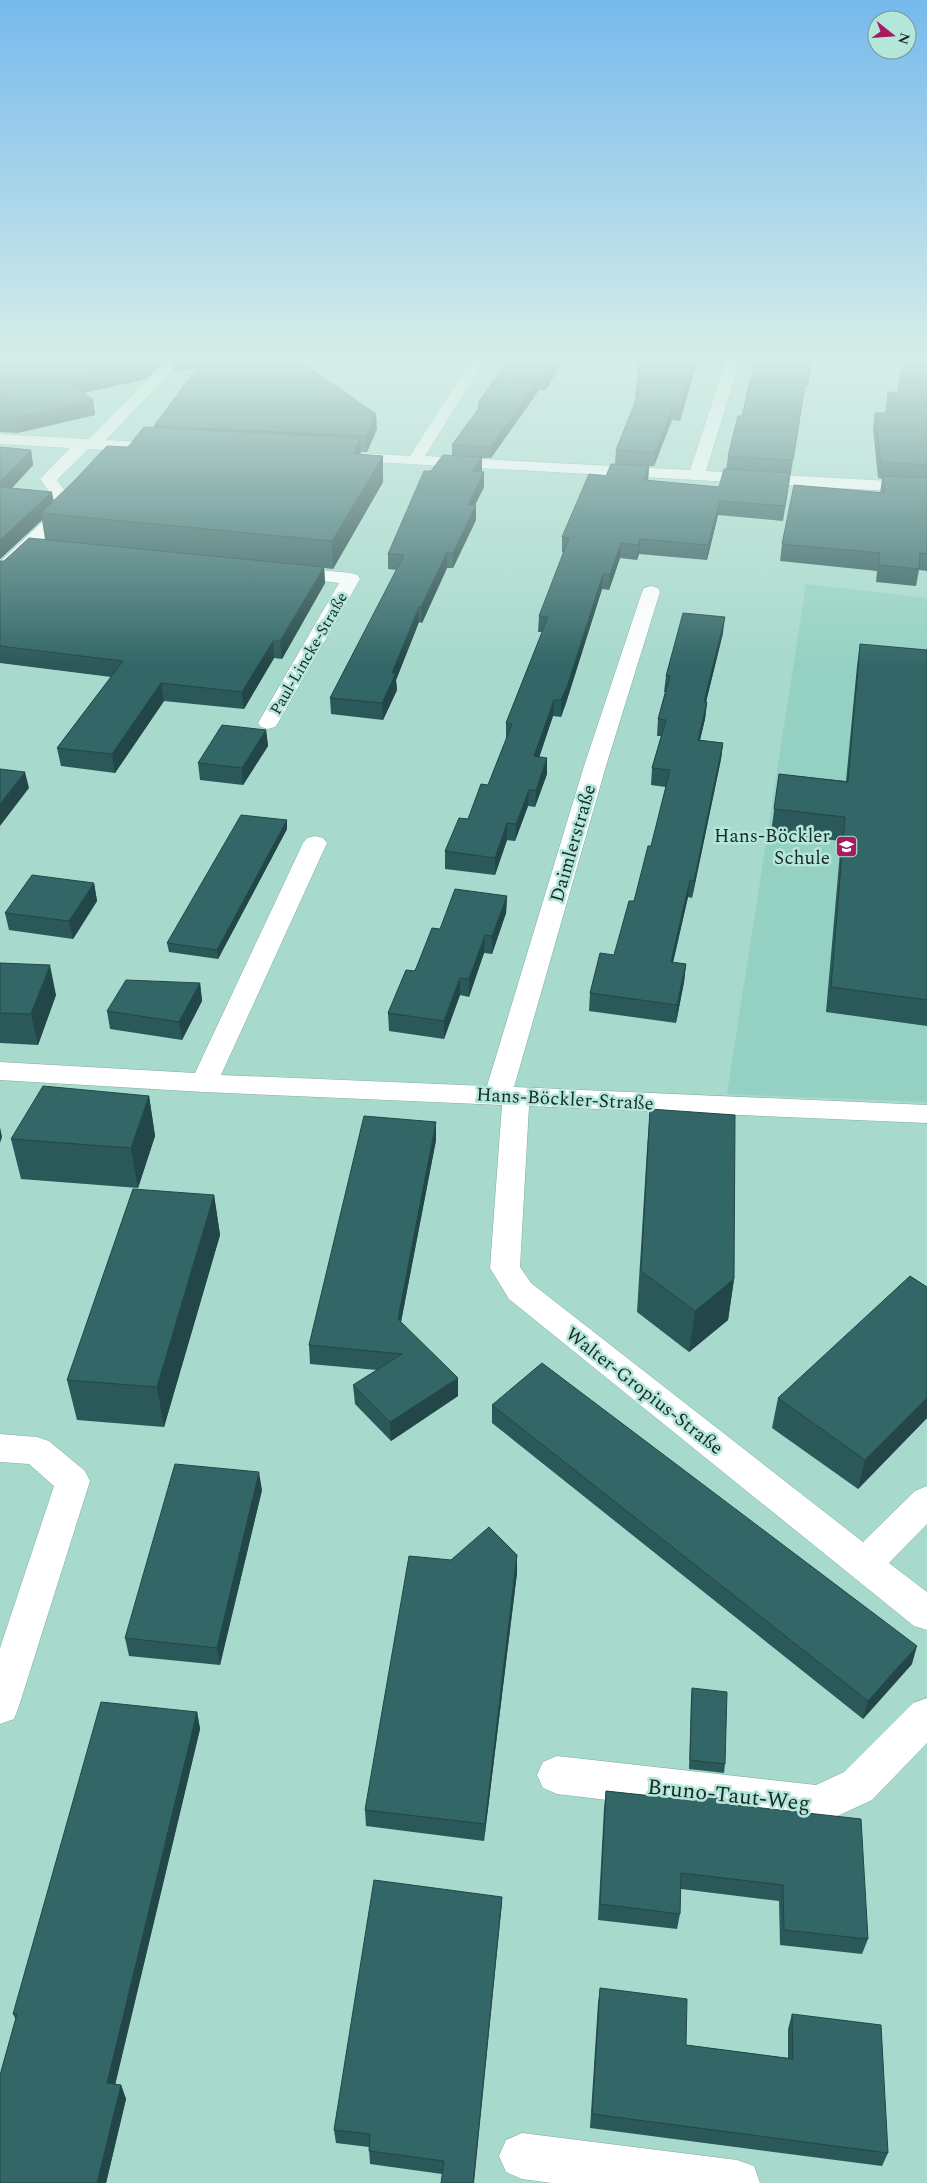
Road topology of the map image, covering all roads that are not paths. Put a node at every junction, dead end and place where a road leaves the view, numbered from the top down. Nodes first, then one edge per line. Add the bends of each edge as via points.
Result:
1 (68, 462) edge
2 (448, 462) edge
3 (701, 462) edge
4 (696, 476) junction
5 (927, 488) edge
6 (26, 546) junction
7 (46, 548) edge
8 (272, 571) edge
9 (0, 572) edge
10 (650, 592) dead end
11 (268, 723) dead end
12 (315, 843) dead end
13 (0, 1071) edge
14 (204, 1083) junction
15 (507, 1095) junction
16 (927, 1114) edge
17 (0, 1448) edge
18 (927, 1500) edge
19 (865, 1563) junction
20 (927, 1614) edge
21 (0, 1706) edge
22 (927, 1716) edge
23 (558, 1775) dead end
24 (522, 2156) dead end
25 (737, 2183) edge

1 - 6 street via 48,480 68,507
2 - 4 street
3 - 4 street
4 - 5 street
6 - 7 street
6 - 9 street
8 - 11 street, Paul-Lincke-Straße via 350,578
10 - 15 street, Daimlerstraße via 595,766
12 - 14 street
13 - 14 street, Hans-Böckler-Straße
14 - 15 street, Hans-Böckler-Straße
15 - 16 street, Hans-Böckler-Straße
15 - 19 street, Walter-Gropius-Straße via 505,1268 520,1291
17 - 21 street via 37,1451 73,1481
18 - 19 street
19 - 20 street, Walter-Gropius-Straße
22 - 23 street, Bruno-Taut-Weg via 858,1786 818,1805
24 - 25 street

